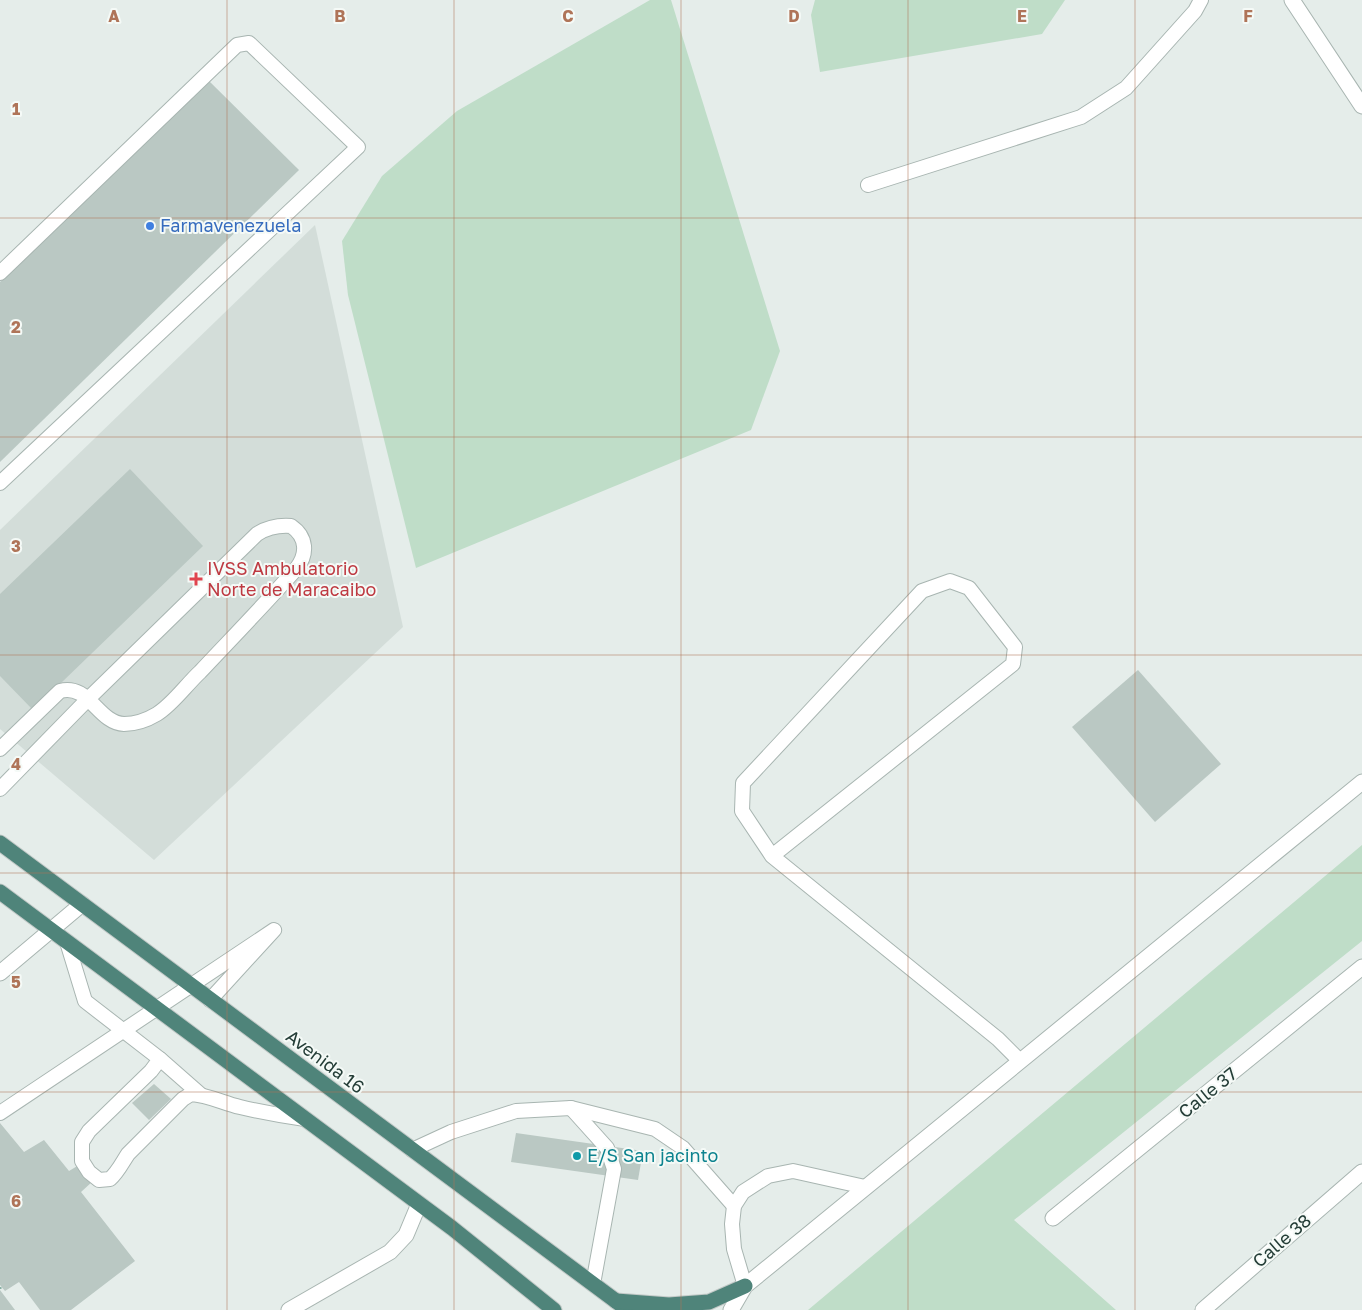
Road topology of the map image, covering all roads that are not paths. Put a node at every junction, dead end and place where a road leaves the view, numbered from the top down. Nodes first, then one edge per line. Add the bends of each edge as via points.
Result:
1 (1201, 0) edge
2 (1292, 0) edge
3 (1362, 106) edge
4 (868, 185) dead end
5 (0, 273) edge
6 (0, 483) edge
7 (88, 699) junction
8 (0, 749) edge
9 (1362, 782) edge
10 (0, 790) edge
11 (0, 844) edge
12 (772, 856) junction
13 (0, 892) edge
14 (82, 904) junction
15 (51, 930) junction
16 (67, 942) junction
17 (1362, 967) edge
18 (0, 973) edge
19 (210, 1000) junction
20 (160, 1059) junction
21 (1020, 1061) junction
22 (201, 1095) junction
23 (571, 1108) junction
24 (0, 1113) edge
25 (305, 1120) junction
26 (412, 1150) junction
27 (1362, 1172) edge
28 (865, 1187) junction
29 (419, 1204) junction
30 (734, 1206) junction
31 (1053, 1218) dead end
32 (593, 1284) junction
33 (745, 1286) junction
34 (622, 1306) edge
35 (289, 1310) edge
36 (554, 1310) edge
37 (730, 1310) edge
38 (1203, 1310) edge

1 - 4 lane via 1126,88 1081,117
2 - 3 street
5 - 6 lane via 237,45 249,43 358,147
7 - 7 lane via 258,534 272,527 291,526 301,534 305,551 303,561 158,714 136,723 112,722
7 - 8 lane via 78,692 60,691
7 - 10 lane
9 - 21 street
11 - 14 highway, Avenida 16
12 - 12 lane via 1013,664 1015,647 969,588 950,581 922,591 743,783 742,811
12 - 21 lane via 998,1039
13 - 15 highway
14 - 15 street
14 - 19 highway, Avenida 16
15 - 16 highway
15 - 18 street
16 - 20 lane via 84,1001
16 - 25 highway
17 - 31 street, Calle 37
19 - 24 lane via 274,930
19 - 26 highway, Avenida 16
20 - 22 lane
20 - 22 lane via 89,1130 81,1150 82,1161 89,1172 99,1180 110,1179 119,1171 128,1154 183,1099 191,1094
21 - 28 street
22 - 25 lane via 239,1107
23 - 26 lane via 516,1111 450,1132
23 - 30 lane via 655,1128 683,1148
23 - 32 lane via 607,1148 614,1169
25 - 29 highway
26 - 32 highway, Avenida 16
27 - 38 street, Calle 38
28 - 30 lane via 793,1171 768,1176 743,1192
28 - 33 street
29 - 35 street via 406,1234 390,1252
29 - 36 highway
30 - 33 lane via 734,1249
32 - 34 highway, Avenida 16
33 - 34 highway via 709,1302
33 - 37 street

